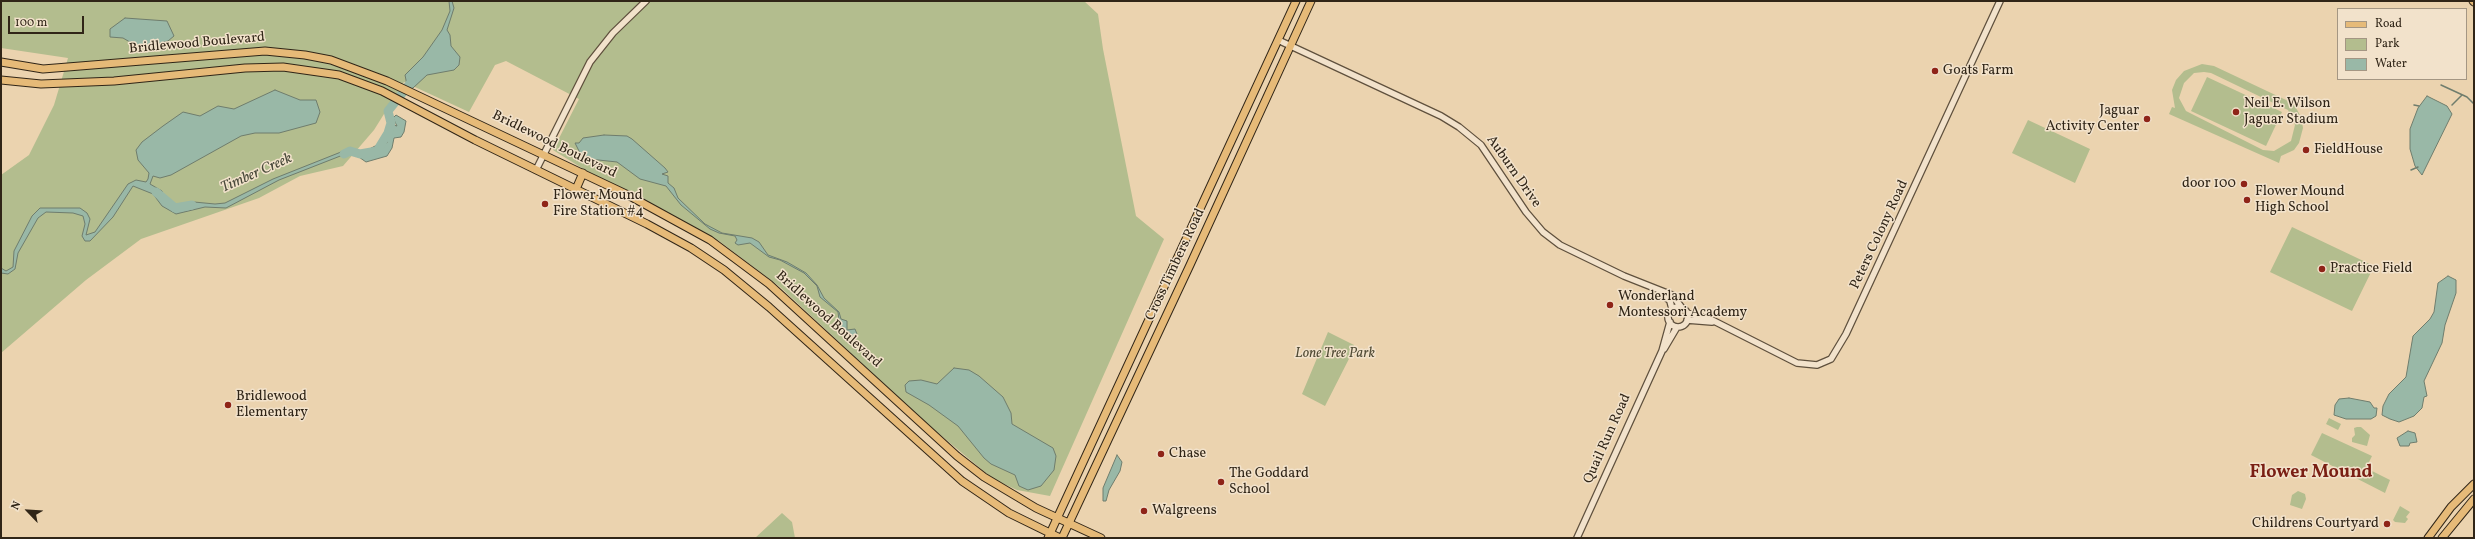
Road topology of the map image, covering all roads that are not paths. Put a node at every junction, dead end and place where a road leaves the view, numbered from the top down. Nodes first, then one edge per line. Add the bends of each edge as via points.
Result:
1 (646, 1) edge
2 (1296, 1) edge
3 (1311, 1) edge
4 (2000, 1) edge
5 (1278, 40) junction
6 (1290, 46) junction
7 (1, 62) edge
8 (1, 80) edge
9 (544, 154) junction
10 (536, 170) junction
11 (583, 173) junction
12 (576, 189) junction
13 (1660, 292) junction
14 (1682, 308) junction
15 (1672, 309) junction
16 (1687, 313) junction
17 (1687, 320) junction
18 (1670, 322) junction
19 (1712, 322) junction
20 (1677, 327) junction
21 (1662, 351) junction
22 (2474, 484) edge
23 (2474, 499) edge
24 (1057, 518) junction
25 (1069, 523) junction
26 (1049, 536) edge
27 (1061, 538) edge
28 (1101, 538) edge
29 (1577, 538) edge
30 (2428, 538) edge
31 (2442, 538) edge

1 - 9 street via 613,33 590,62
2 - 5 main road, Cross Timbers Road
3 - 6 main road, Cross Timbers Road
4 - 19 street, Peters Colony Road via 1896,230 1835,354 1817,365 1802,365
5 - 6 street, Auburn Drive
5 - 24 main road, Cross Timbers Road
6 - 13 street, Auburn Drive via 1459,127 1488,154 1523,208 1543,232 1572,252
6 - 25 main road, Cross Timbers Road
7 - 9 main road, Bridlewood Boulevard via 43,70 222,53 270,51 331,60 387,82
8 - 10 main road, Bridlewood Boulevard via 41,84 114,81 277,66 325,72 382,91
9 - 10 street
9 - 11 main road, Bridlewood Boulevard
10 - 12 main road, Bridlewood Boulevard
11 - 12 main road
11 - 24 main road, Bridlewood Boulevard via 675,219 725,250 777,291 969,465 1006,491
12 - 26 main road, Bridlewood Boulevard via 666,233 724,270 769,307 962,482
13 - 14 street, Auburn Drive via 1672,295
13 - 15 street, Auburn Drive via 1670,301
14 - 15 street
14 - 16 street
15 - 18 street via 1668,315
16 - 17 street
16 - 19 street, Peters Colony Road via 1705,317
17 - 19 street, Peters Colony Road
17 - 20 street
18 - 20 street
18 - 21 street, Quail Run Road
20 - 21 street, Quail Run Road
21 - 29 street, Quail Run Road
22 - 30 main road via 2451,507
23 - 31 main road
24 - 25 main road, Bridlewood Boulevard
24 - 26 main road, Cross Timbers Road
25 - 27 main road, Cross Timbers Road
25 - 28 main road, Bridlewood Boulevard
26 - 27 main road, Bridlewood Boulevard

